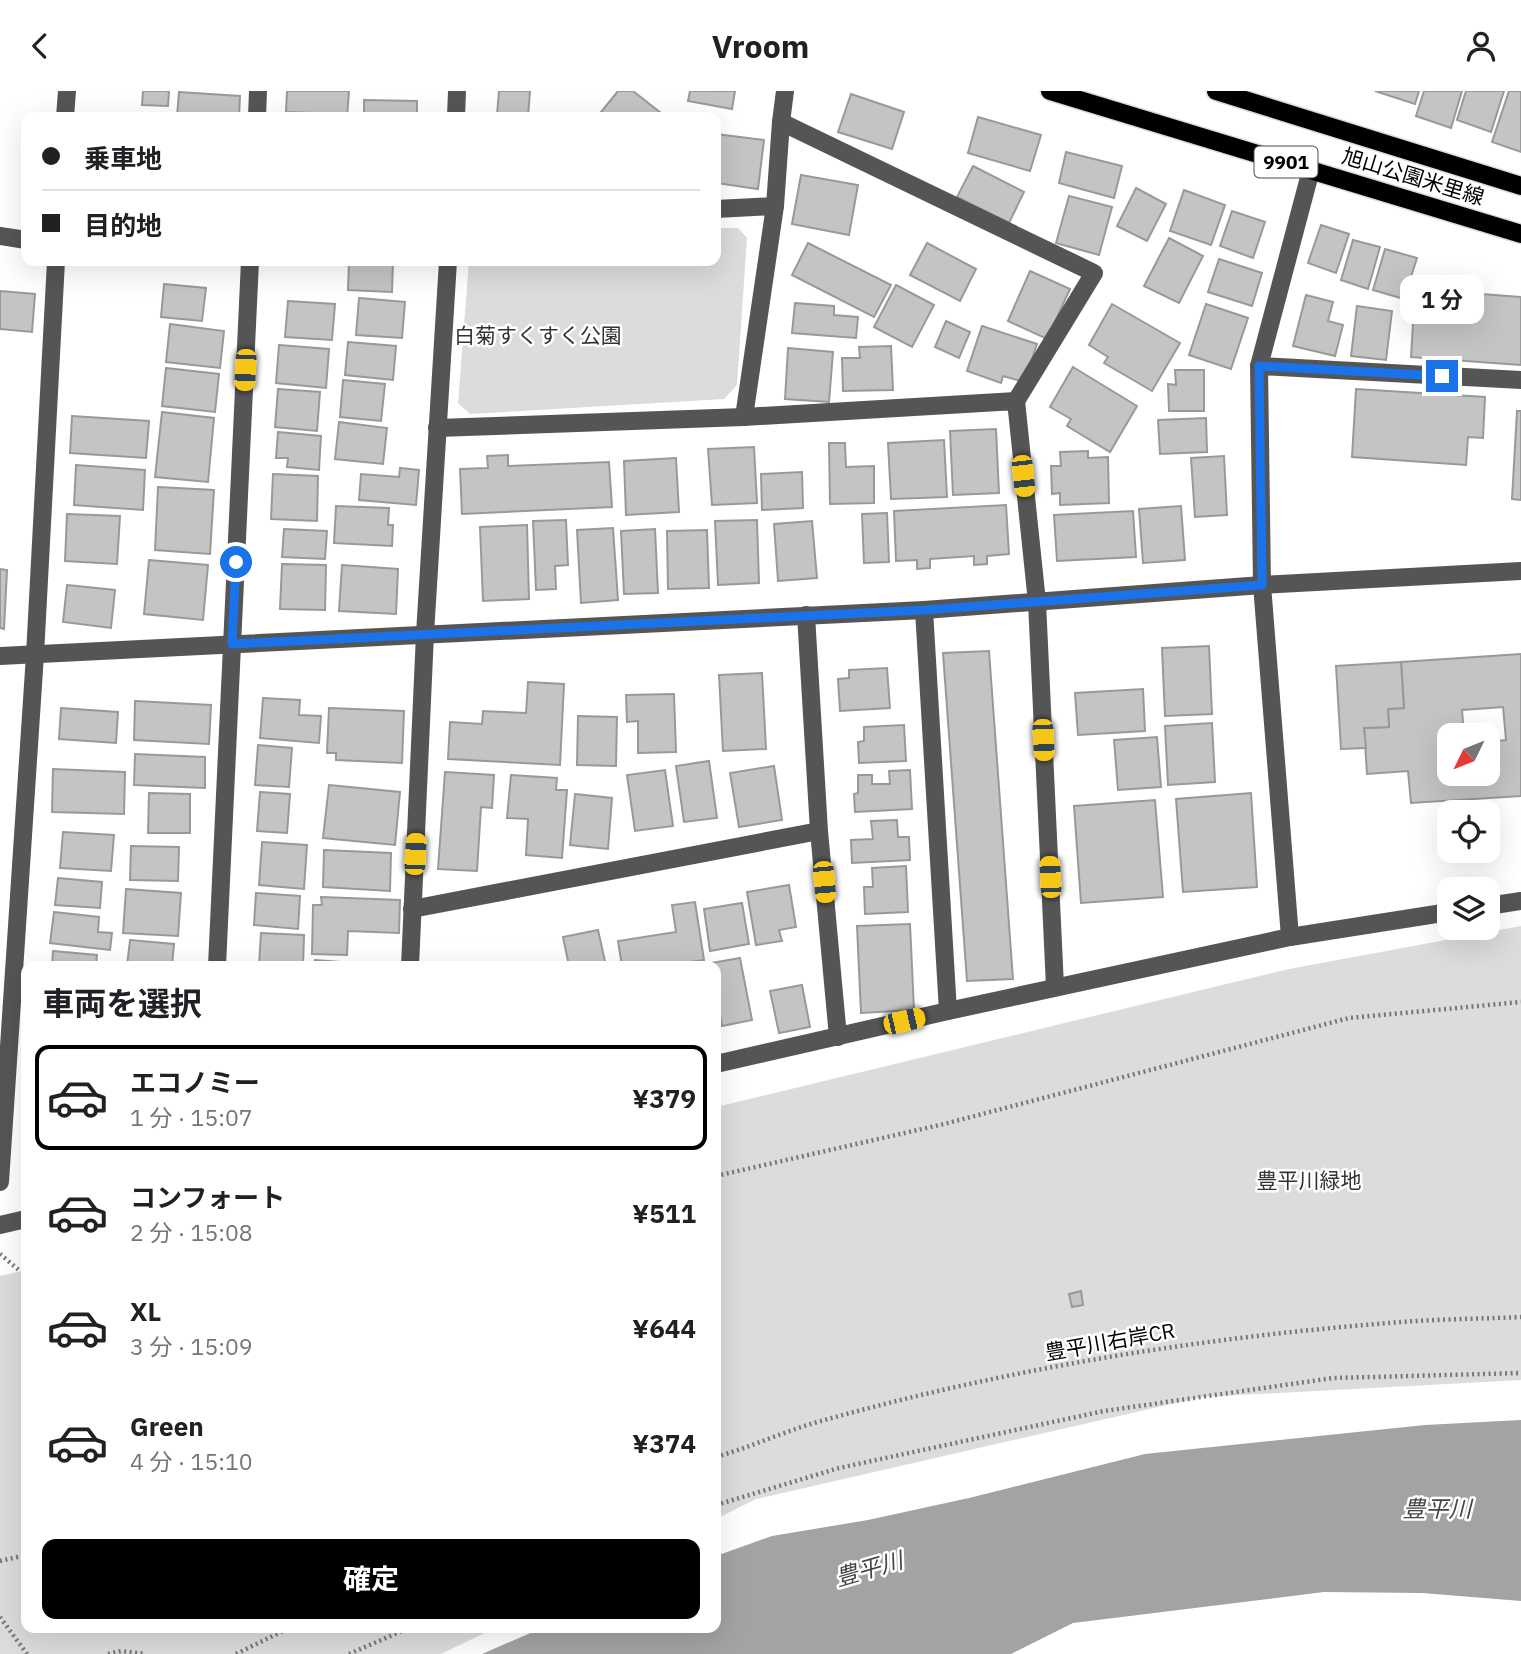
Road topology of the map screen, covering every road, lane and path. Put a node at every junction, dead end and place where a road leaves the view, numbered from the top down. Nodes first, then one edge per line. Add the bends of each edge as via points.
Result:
1 (66, 91) edge
2 (258, 91) edge
3 (457, 91) edge
4 (785, 91) edge
5 (1050, 91) edge
6 (1216, 91) edge
7 (65, 112) edge
8 (257, 112) edge
9 (456, 112) edge
10 (780, 122) junction
11 (1311, 170) junction
12 (1521, 186) edge
13 (775, 206) junction
14 (721, 209) edge
15 (1521, 234) edge
16 (0, 236) edge
17 (21, 239) edge
18 (56, 266) edge
19 (250, 266) edge
20 (448, 266) edge
21 (1259, 366) junction
22 (1521, 380) edge
23 (1016, 401) junction
24 (744, 417) junction
25 (437, 428) junction
26 (1521, 571) edge
27 (1262, 585) junction
28 (1037, 602) junction
29 (924, 610) junction
30 (806, 615) junction
31 (425, 634) junction
32 (232, 644) junction
33 (35, 655) junction
34 (0, 656) edge
35 (820, 831) junction
36 (1521, 901) edge
37 (1500, 904) edge
38 (412, 909) junction
39 (1437, 914) edge
40 (1290, 937) junction
41 (217, 961) edge
42 (410, 961) edge
43 (1055, 987) junction
44 (1521, 1002) edge
45 (948, 1011) junction
46 (838, 1037) junction
47 (721, 1063) edge
48 (721, 1175) edge
49 (0, 1182) edge
50 (21, 1220) edge
51 (0, 1225) edge
52 (0, 1254) edge
53 (21, 1271) edge
54 (1521, 1317) edge
55 (1521, 1373) edge
56 (721, 1455) edge
57 (721, 1503) edge
58 (21, 1556) edge
59 (0, 1561) edge
60 (0, 1617) edge
61 (280, 1633) edge
62 (397, 1633) edge
63 (27, 1654) edge
64 (108, 1654) edge
65 (146, 1654) edge
66 (236, 1654) edge
67 (349, 1654) edge

1 - 7 street
2 - 8 street
3 - 9 street
4 - 10 street
5 - 11 main road, 旭山公園米里線 / 9901
6 - 12 main road, 旭山公園米里線 / 9901
10 - 13 street
10 - 23 street via 1094,273
11 - 15 main road, 旭山公園米里線 / 9901
11 - 21 street
13 - 14 street
13 - 24 street
16 - 17 street
18 - 33 street
19 - 32 street
20 - 25 street
21 - 22 street
21 - 27 street
23 - 24 street
23 - 28 street
24 - 25 street
25 - 31 street
26 - 27 street
27 - 28 street
27 - 40 street
28 - 29 street
28 - 43 street
29 - 30 street
29 - 45 street
30 - 31 street
30 - 35 street
31 - 32 street
31 - 38 street
32 - 33 street
32 - 41 street
33 - 34 street
33 - 49 street
35 - 38 street
35 - 46 street
36 - 37 street
38 - 42 street
39 - 40 street
40 - 43 street
43 - 45 street
44 - 48 path via 1349,1018 944,1124
45 - 46 street
46 - 47 street
50 - 51 street
52 - 53 path
54 - 56 path, 豊平川右岸CR via 1272,1333 1116,1355 977,1382 819,1421
55 - 57 path via 1333,1378 1104,1411 839,1468
58 - 59 path
60 - 63 path
61 - 66 path
62 - 67 path
64 - 65 path

